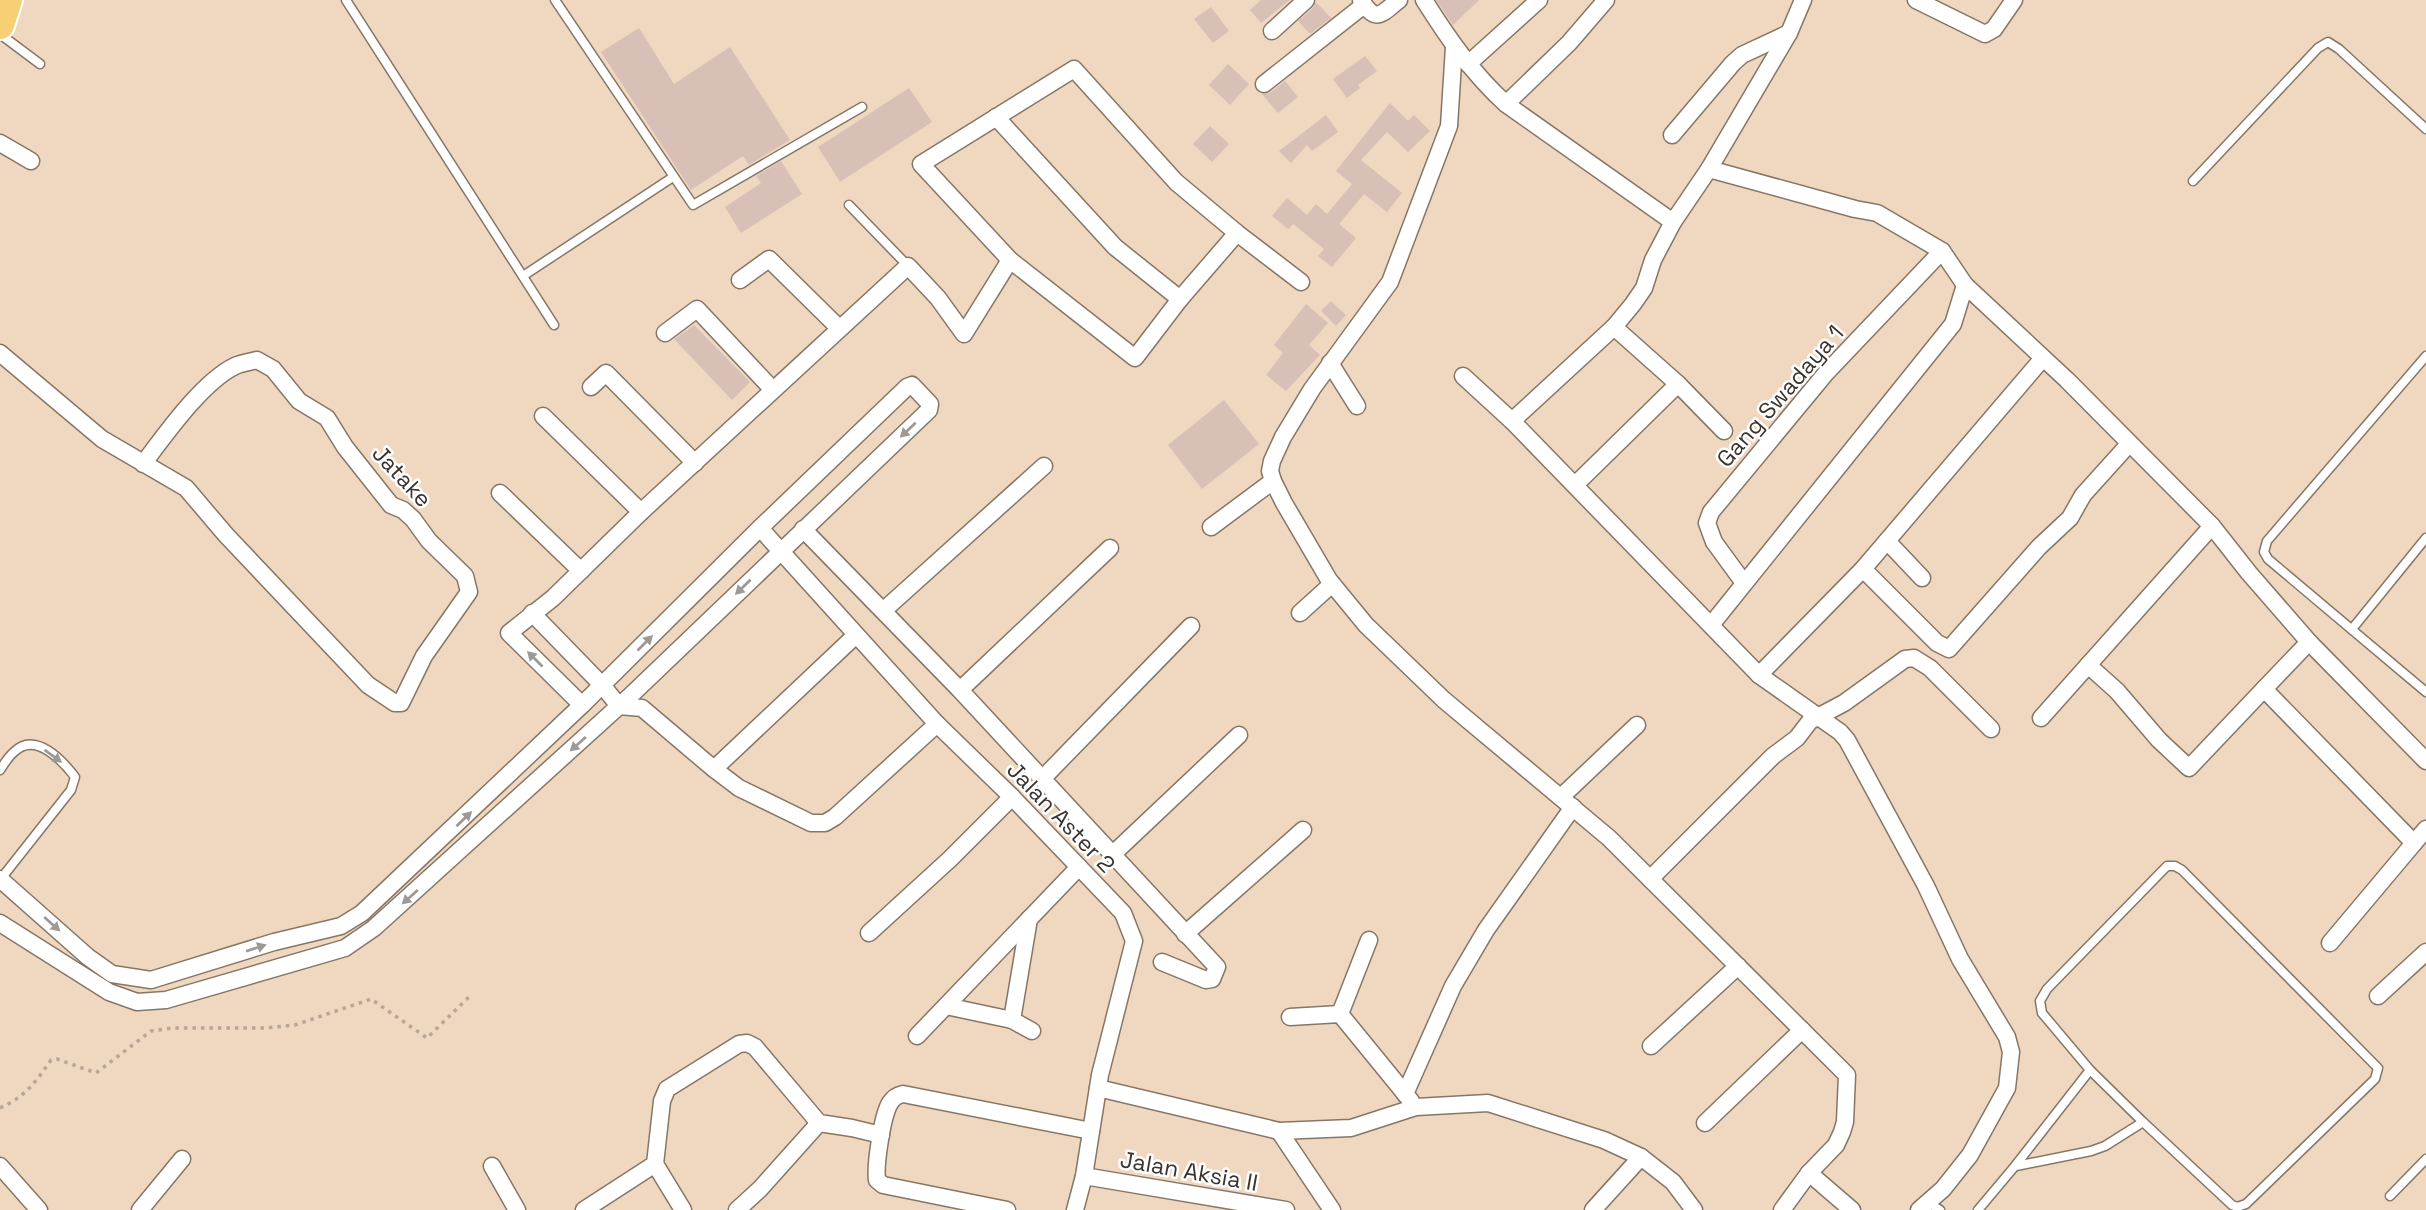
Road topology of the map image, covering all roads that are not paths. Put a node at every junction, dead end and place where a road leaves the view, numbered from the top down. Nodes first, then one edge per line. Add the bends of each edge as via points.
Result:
1 (8, 0) edge
2 (346, 0) edge
3 (555, 0) edge
4 (1306, 0) edge
5 (1399, 0) edge
6 (1424, 0) edge
7 (1539, 0) edge
8 (1606, 0) edge
9 (1803, 0) edge
10 (1916, 0) edge
11 (2014, 0) edge
12 (1363, 3) edge
13 (0, 24) edge
14 (1272, 31) dead end
15 (1789, 33) junction
16 (0, 34) edge
17 (1454, 47) junction
18 (40, 64) dead end
19 (1468, 64) junction
20 (1264, 84) dead end
21 (1506, 104) junction
22 (862, 107) dead end
23 (996, 117) junction
24 (2426, 130) edge
25 (1672, 135) dead end
26 (0, 142) edge
27 (31, 161) dead end
28 (1709, 169) junction
29 (673, 177) junction
30 (2193, 181) dead end
31 (849, 205) dead end
32 (1673, 222) junction
33 (1237, 233) junction
34 (1941, 251) junction
35 (1010, 260) junction
36 (908, 266) junction
37 (523, 276) junction
38 (740, 280) dead end
39 (1301, 282) dead end
40 (1965, 285) junction
41 (1180, 299) junction
42 (555, 325) dead end
43 (1614, 327) junction
44 (839, 328) junction
45 (665, 333) dead end
46 (0, 353) edge
47 (2426, 356) edge
48 (2043, 358) junction
49 (1330, 363) junction
50 (1463, 376) dead end
51 (1678, 384) junction
52 (592, 387) dead end
53 (773, 390) junction
54 (1357, 406) dead end
55 (543, 416) dead end
56 (1512, 421) junction
57 (1724, 431) dead end
58 (2129, 444) junction
59 (695, 463) junction
60 (143, 464) junction
61 (1044, 466) dead end
62 (1273, 481) junction
63 (1575, 485) junction
64 (500, 493) dead end
65 (641, 512) junction
66 (2212, 526) junction
67 (760, 527) junction
68 (1211, 527) dead end
69 (803, 529) junction
70 (2426, 538) edge
71 (1887, 541) junction
72 (1110, 548) dead end
73 (782, 551) junction
74 (1863, 569) junction
75 (581, 571) junction
76 (1922, 578) dead end
77 (1744, 583) junction
78 (1332, 584) junction
79 (884, 610) junction
80 (1300, 612) dead end
81 (532, 613) junction
82 (1711, 625) junction
83 (1191, 626) dead end
84 (2352, 629) junction
85 (856, 635) junction
86 (2309, 642) junction
87 (2088, 665) junction
88 (621, 668) junction
89 (1759, 675) junction
90 (602, 685) junction
91 (640, 686) junction
92 (2264, 689) junction
93 (960, 690) junction
94 (2426, 692) edge
95 (582, 705) junction
96 (619, 706) junction
97 (642, 708) junction
98 (2041, 718) dead end
99 (1813, 719) junction
100 (937, 724) junction
101 (1637, 725) dead end
102 (1991, 729) dead end
103 (1238, 735) dead end
104 (2426, 761) edge
105 (714, 769) junction
106 (0, 770) edge
107 (1043, 778) junction
108 (1012, 797) junction
109 (1567, 802) junction
110 (2426, 829) edge
111 (1303, 830) dead end
112 (2414, 843) junction
113 (1113, 854) junction
114 (1079, 867) junction
115 (1650, 879) junction
116 (0, 880) edge
117 (1030, 919) junction
118 (0, 923) edge
119 (341, 926) junction
120 (869, 933) dead end
121 (1185, 934) junction
122 (1369, 940) dead end
123 (2330, 943) dead end
124 (345, 948) junction
125 (2426, 952) edge
126 (1162, 962) dead end
127 (1738, 966) junction
128 (2378, 996) dead end
129 (946, 1006) junction
130 (1340, 1014) junction
131 (1290, 1017) dead end
132 (1013, 1020) junction
133 (1802, 1030) junction
134 (1032, 1031) dead end
135 (917, 1036) dead end
136 (1651, 1046) dead end
137 (2090, 1070) junction
138 (1098, 1088) junction
139 (1405, 1094) junction
140 (1416, 1107) junction
141 (2143, 1122) junction
142 (819, 1123) junction
143 (1704, 1123) dead end
144 (1091, 1130) junction
145 (1279, 1131) junction
146 (881, 1135) junction
147 (1641, 1157) junction
148 (182, 1159) dead end
149 (2426, 1159) edge
150 (655, 1164) junction
151 (0, 1166) edge
152 (492, 1166) dead end
153 (2015, 1166) junction
154 (1809, 1173) junction
155 (1084, 1176) junction
156 (2390, 1196) dead end
157 (1929, 1208) edge
158 (39, 1210) edge
159 (140, 1210) edge
160 (517, 1210) edge
161 (584, 1210) edge
162 (683, 1210) edge
163 (737, 1210) edge
164 (1007, 1210) edge
165 (1075, 1210) edge
166 (1286, 1210) edge
167 (1332, 1210) edge
168 (1593, 1210) edge
169 (1694, 1210) edge
170 (1782, 1210) edge
171 (1852, 1210) edge
172 (1978, 1210) edge

1 - 13 highway
2 - 37 lane
3 - 29 lane
4 - 14 street
5 - 12 street via 1380,15 1371,14
6 - 17 street
7 - 19 street
8 - 21 street
9 - 15 street
10 - 11 street via 1984,34 1994,29
12 - 20 street
15 - 25 street via 1732,63
15 - 28 street
16 - 18 lane
17 - 19 street
17 - 49 street via 1448,126 1390,282
19 - 21 street
21 - 32 street
22 - 29 lane via 693,205
23 - 33 street via 1074,69 1176,182
23 - 35 street via 921,164
23 - 41 street via 1115,247
24 - 30 lane via 2328,42
26 - 27 street
28 - 32 street
28 - 34 street via 1877,213
29 - 37 lane
31 - 36 lane
32 - 43 street via 1644,288
33 - 39 street
33 - 41 street
34 - 40 street
34 - 77 street, Gang Swadaya 1 via 1826,373 1711,512 1707,523 1714,542
35 - 36 street via 964,334
35 - 41 street via 1135,358
36 - 44 street
37 - 42 lane
38 - 44 street via 769,259
40 - 48 street
40 - 77 street via 1953,324
43 - 51 street
43 - 56 street
44 - 53 street
45 - 53 street via 697,309
46 - 60 street via 102,439
47 - 84 lane via 2267,541 2264,552
48 - 58 street
48 - 71 street
49 - 54 street
49 - 62 street via 1283,437 1272,461
50 - 56 street
51 - 57 street
51 - 63 street
52 - 59 street via 606,373
53 - 59 street
55 - 65 street
56 - 63 street
58 - 66 street
58 - 74 street via 2083,495 2070,518 1949,649 1937,643
59 - 65 street
60 - 60 street, Jatake via 186,488 368,685 401,703 424,656 469,593 468,585 413,519 378,490 327,418 299,401 273,369 257,360 234,367 203,391
61 - 79 street
62 - 68 street
62 - 78 street
63 - 82 street
64 - 75 street
65 - 75 street
66 - 86 street
66 - 87 street
67 -> 69 street via 912,385 929,401 929,410
67 - 73 street, Jalan Aster 2
88 -> 67 street
69 - 73 street
69 - 79 street
70 - 84 lane
71 - 74 street
71 - 76 street
72 - 93 street
73 - 85 street, Jalan Aster 2
73 -> 91 street
74 - 89 street
75 - 81 street
77 - 82 street
78 - 80 street
78 - 109 street via 1419,678
79 - 93 street
81 - 90 street
95 -> 81 street via 509,634
82 - 89 street
83 - 107 street
84 - 94 lane
85 - 100 street, Jalan Aster 2
85 - 105 street
86 - 92 street
86 - 104 street
87 - 92 street via 2189,768
87 - 98 street
88 - 90 street
88 - 91 street
89 - 99 street
90 - 95 street
90 - 96 street
91 - 96 street
91 - 97 street
92 - 112 street
93 - 107 street
119 -> 95 street via 412,869
96 - 97 street
96 -> 124 street via 397,909
97 - 105 street
99 - 102 street via 1844,703 1905,659 1914,658
99 - 115 street
99 - 157 street via 1847,740 2011,1052 2007,1088 1970,1155
100 - 105 street via 825,823 811,823 739,788
100 - 108 street, Jalan Aster 2
101 - 109 street via 1592,767
103 - 113 street
106 -> 116 lane via 14,751 38,745 75,777 71,790
107 - 113 street
108 - 114 street, Jalan Aster 2
108 - 120 street
109 - 115 street
109 - 139 street via 1453,986
110 - 112 street
111 - 121 street
112 - 123 street
113 - 121 street
114 - 117 street
114 - 138 street, Jalan Aster 2 via 1123,913 1134,941
115 - 127 street
116 -> 119 street via 88,957 112,974 132,978 150,980
117 - 129 street
117 - 132 street
118 - 124 street via 109,992 138,1002 166,1000
119 - 124 street
121 - 126 street via 1217,967 1212,979
122 - 130 street
125 - 128 street
127 - 133 street
127 - 136 street
129 - 132 street
129 - 135 street
130 - 131 street
130 - 139 street
132 - 134 street
133 - 143 street
133 - 154 street via 1843,1069 1848,1082 1842,1132
137 - 141 lane
137 - 141 lane via 2042,1013 2040,1001 2167,866 2182,870 2378,1068 2375,1079 2246,1204 2237,1207
137 - 153 lane
138 - 144 street, Jalan Aster 2
138 - 145 street
139 - 140 street
140 - 145 street via 1351,1128
140 - 147 street via 1488,1103 1604,1140
141 - 153 lane via 2091,1151
142 - 146 street
142 - 150 street via 755,1047 739,1044 667,1089
142 - 163 street
144 - 146 street via 903,1094 889,1103
144 - 155 street, Jalan Aster 2
145 - 167 street
146 - 164 street via 876,1175 883,1185
147 - 168 street
147 - 169 street via 1673,1182
148 - 159 street
149 - 156 lane
150 - 161 street
150 - 162 street
151 - 158 street
152 - 160 street
153 - 172 lane
154 - 170 street
154 - 171 street
155 - 165 street, Jalan Aster 2
155 - 166 street, Jalan Aksia II

